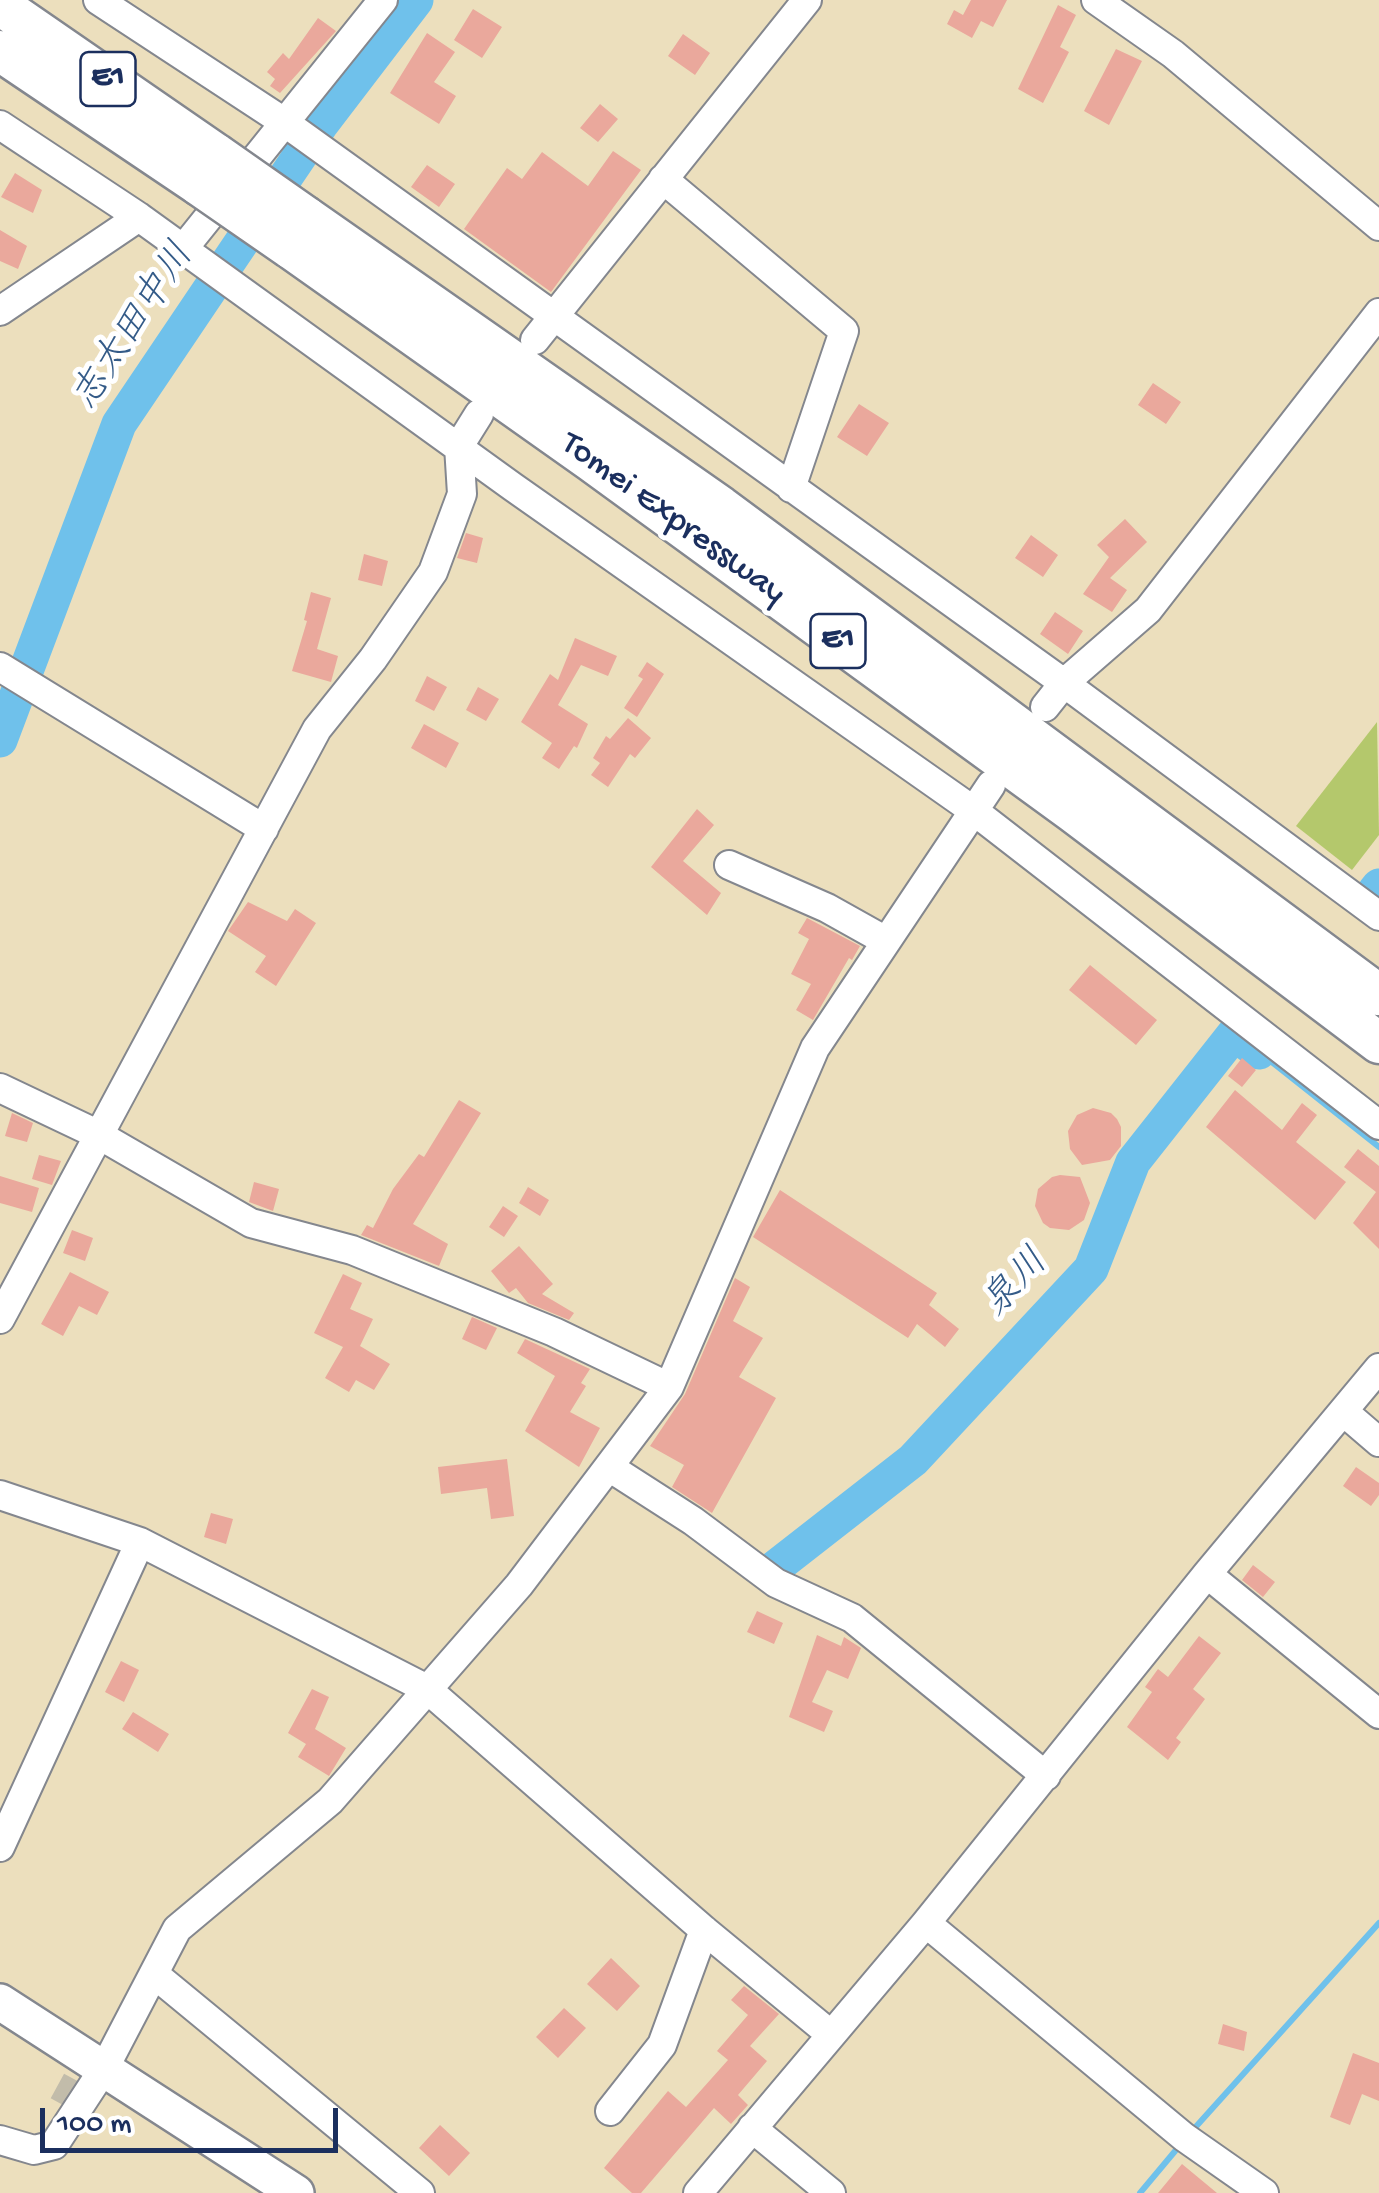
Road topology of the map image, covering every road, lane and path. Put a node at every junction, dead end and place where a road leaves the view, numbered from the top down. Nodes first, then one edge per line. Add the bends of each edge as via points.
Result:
1 (98, 0) edge
2 (383, 0) edge
3 (808, 0) edge
4 (1096, 0) edge
5 (0, 5) edge
6 (0, 51) edge
7 (284, 122) junction
8 (0, 125) edge
9 (208, 170) junction
10 (663, 179) junction
11 (139, 217) junction
12 (1379, 226) edge
13 (298, 232) junction
14 (183, 248) junction
15 (0, 312) edge
16 (1379, 313) edge
17 (543, 328) junction
18 (478, 414) dead end
19 (460, 446) junction
20 (791, 488) junction
21 (0, 667) edge
22 (1064, 683) junction
23 (1045, 706) dead end
24 (991, 786) dead end
25 (974, 811) junction
26 (264, 829) junction
27 (729, 865) dead end
28 (1379, 916) edge
29 (886, 941) junction
30 (1379, 995) edge
31 (1379, 1043) edge
32 (0, 1088) edge
33 (1379, 1125) edge
34 (99, 1135) junction
35 (0, 1319) edge
36 (1379, 1368) edge
37 (669, 1387) junction
38 (1344, 1412) junction
39 (1379, 1442) edge
40 (609, 1467) junction
41 (0, 1495) edge
42 (140, 1542) junction
43 (1207, 1574) junction
44 (427, 1689) junction
45 (1379, 1714) edge
46 (1046, 1776) junction
47 (0, 1847) edge
48 (926, 1922) junction
49 (704, 1930) junction
50 (174, 1936) junction
51 (154, 1974) junction
52 (0, 2002) edge
53 (0, 2028) edge
54 (829, 2034) junction
55 (91, 2073) junction
56 (610, 2111) dead end
57 (0, 2125) edge
58 (752, 2128) junction
59 (0, 2140) edge
60 (257, 2193) edge
61 (296, 2193) edge
62 (420, 2193) edge
63 (698, 2193) edge
64 (831, 2193) edge
65 (1264, 2193) edge

1 - 7 street
2 - 7 street
3 - 10 street
4 - 12 street via 1173,54
5 - 9 highway, Tomei Expressway / E1
6 - 9 highway, Tomei Expressway / E1
7 - 14 street
7 - 17 street
8 - 11 street
9 - 13 highway, Tomei Expressway / E1, bridge
10 - 17 street
10 - 20 street via 844,331
11 - 14 street
11 - 15 street
13 - 30 highway, Tomei Expressway / E1 via 720,506
13 - 31 highway, Tomei Expressway / E1 via 591,461
14 - 19 street
16 - 22 street via 1148,610
17 - 20 street
18 - 19 street
19 - 25 street
19 - 26 street via 462,494 433,572 317,729
20 - 22 street
21 - 26 street
22 - 23 street
22 - 28 street
24 - 25 street
25 - 29 street
25 - 33 street
26 - 34 street
27 - 29 street
29 - 37 street via 815,1048
32 - 34 street
34 - 35 street
34 - 37 street via 251,1223 352,1250
36 - 38 street
37 - 40 street
38 - 39 street
38 - 43 street
40 - 44 street
40 - 46 street via 776,1583 852,1618
41 - 42 street
42 - 44 street
42 - 47 street
43 - 45 street
43 - 46 street
44 - 49 street
44 - 50 street via 330,1801
46 - 48 street
48 - 54 street
48 - 65 street via 1184,2137
49 - 54 street
49 - 56 street via 662,2045
50 - 51 street
50 - 55 street via 162,1930
51 - 55 street
51 - 62 street
52 - 55 main road
53 - 55 main road
54 - 58 street
55 - 57 street via 34,2136
55 - 59 street via 54,2145 34,2150
55 - 60 main road
55 - 61 main road
58 - 63 street
58 - 64 street

